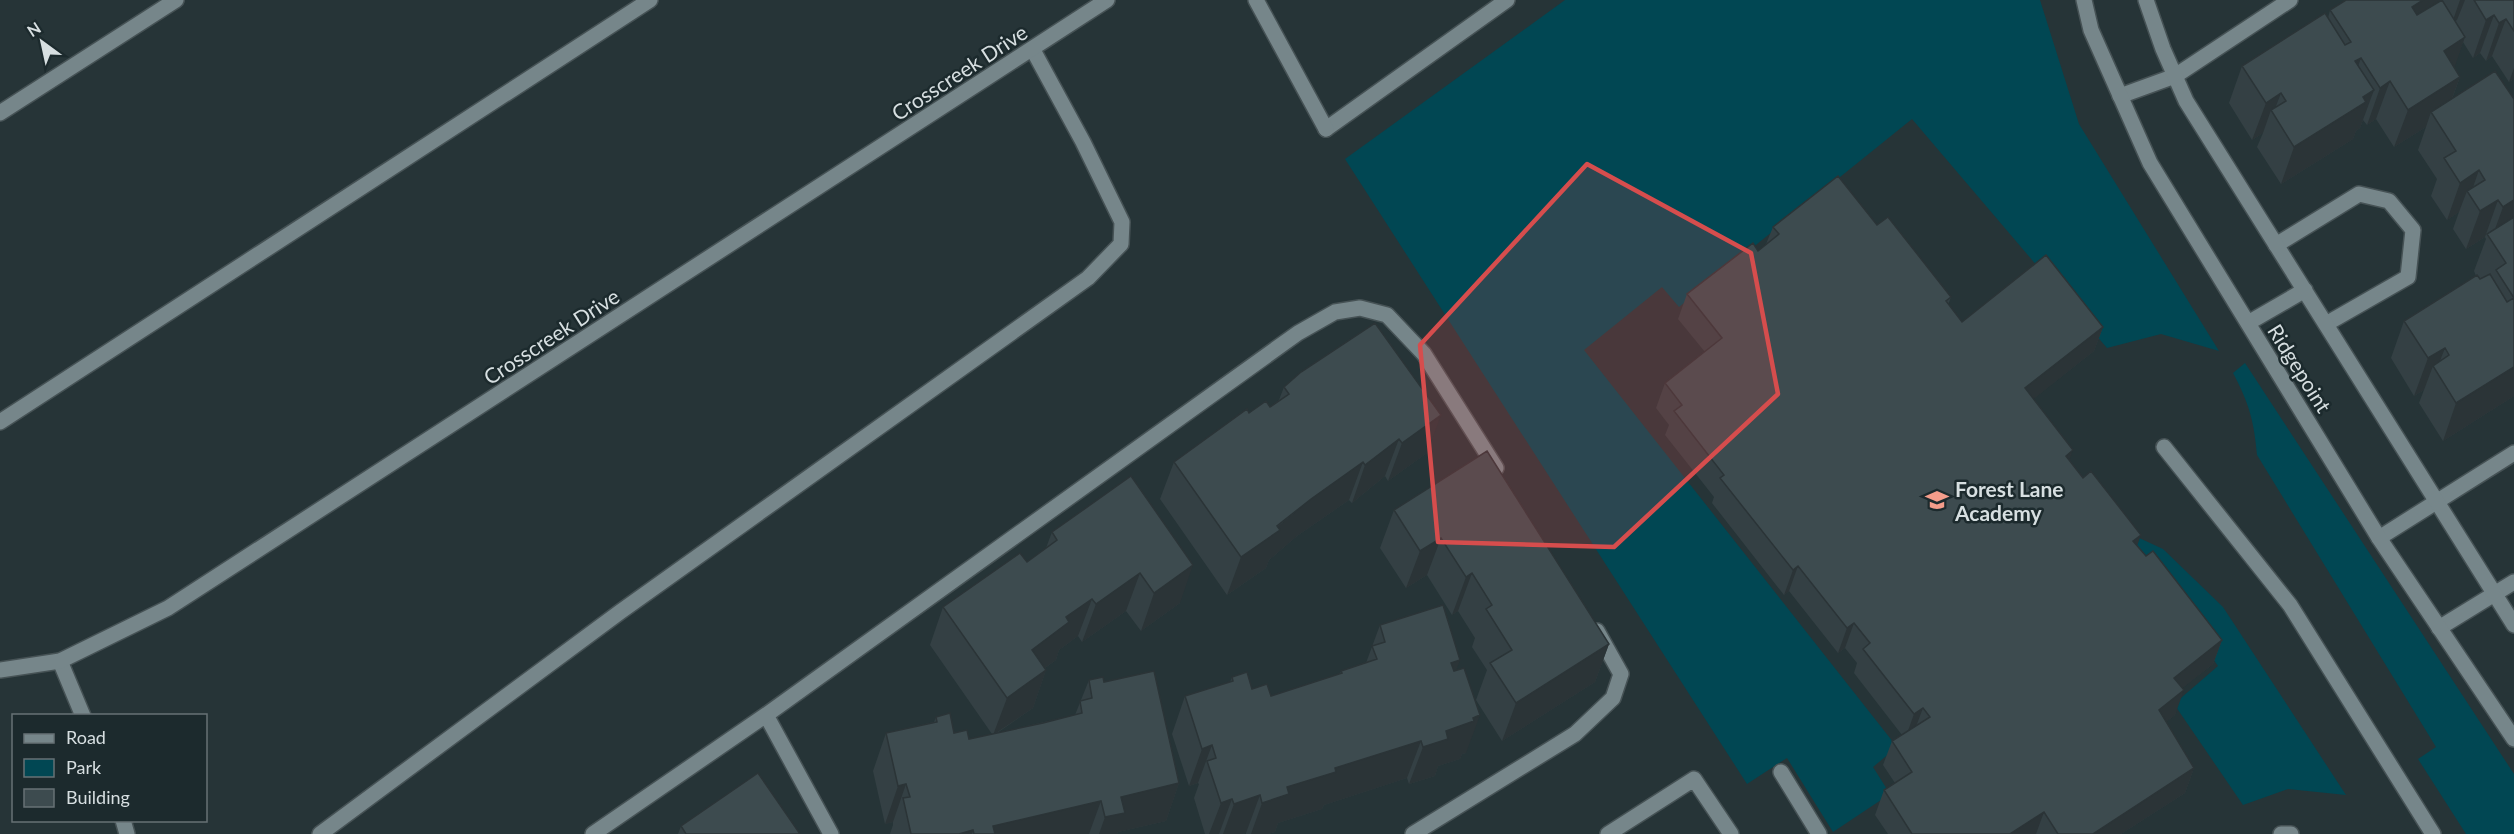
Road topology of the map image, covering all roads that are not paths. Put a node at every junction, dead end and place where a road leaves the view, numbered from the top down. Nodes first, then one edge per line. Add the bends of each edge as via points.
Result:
1 (176, 0) edge
2 (650, 0) edge
3 (1107, 0) edge
4 (1257, 0) edge
5 (1507, 0) edge
6 (2084, 0) edge
7 (2146, 0) edge
8 (2289, 0) edge
9 (1033, 50) junction
10 (2175, 76) junction
11 (2121, 96) junction
12 (0, 113) edge
13 (2276, 245) junction
14 (2305, 290) junction
15 (2248, 324) junction
16 (2326, 324) junction
17 (0, 422) edge
18 (2164, 447) dead end
19 (2514, 453) edge
20 (1507, 486) edge
21 (2437, 502) junction
22 (2379, 538) junction
23 (2514, 582) edge
24 (2495, 594) junction
25 (1590, 618) edge
26 (2514, 625) edge
27 (2439, 628) junction
28 (60, 661) junction
29 (0, 670) edge
30 (83, 714) edge
31 (766, 715) junction
32 (2514, 739) edge
33 (1781, 772) dead end
34 (320, 834) edge
35 (593, 834) edge
36 (831, 834) edge
37 (1413, 834) edge
38 (1608, 834) edge
39 (1731, 834) edge
40 (1819, 834) edge
41 (2281, 834) edge
42 (2291, 834) edge
43 (2433, 834) edge

1 - 12 street
2 - 17 street
3 - 9 street, Crosscreek Drive
4 - 5 street via 1326,129
6 - 11 street, Ridgepoint via 2091,30
7 - 10 street
8 - 10 street
9 - 28 street, Crosscreek Drive via 168,608
9 - 34 street via 1122,222 1121,244 1088,278 620,612
10 - 11 street
10 - 13 street via 2186,101
11 - 15 street, Ridgepoint via 2150,163
13 - 14 street
13 - 16 street via 2359,194 2389,201 2413,230 2408,277
14 - 15 street
14 - 16 street
15 - 22 street, Ridgepoint
16 - 21 street
18 - 43 street via 2290,605
19 - 21 street
20 - 31 street via 1424,354 1387,315 1360,308 1335,312 1298,333
21 - 22 street
21 - 24 street
22 - 27 street, Ridgepoint
23 - 24 street
24 - 26 street
24 - 27 street
25 - 37 street via 1621,674 1613,698 1575,734
27 - 32 street, Ridgepoint
28 - 29 street, Crosscreek Drive
28 - 30 street
31 - 35 street
31 - 36 street
33 - 40 street
38 - 39 street via 1694,779
41 - 42 street

